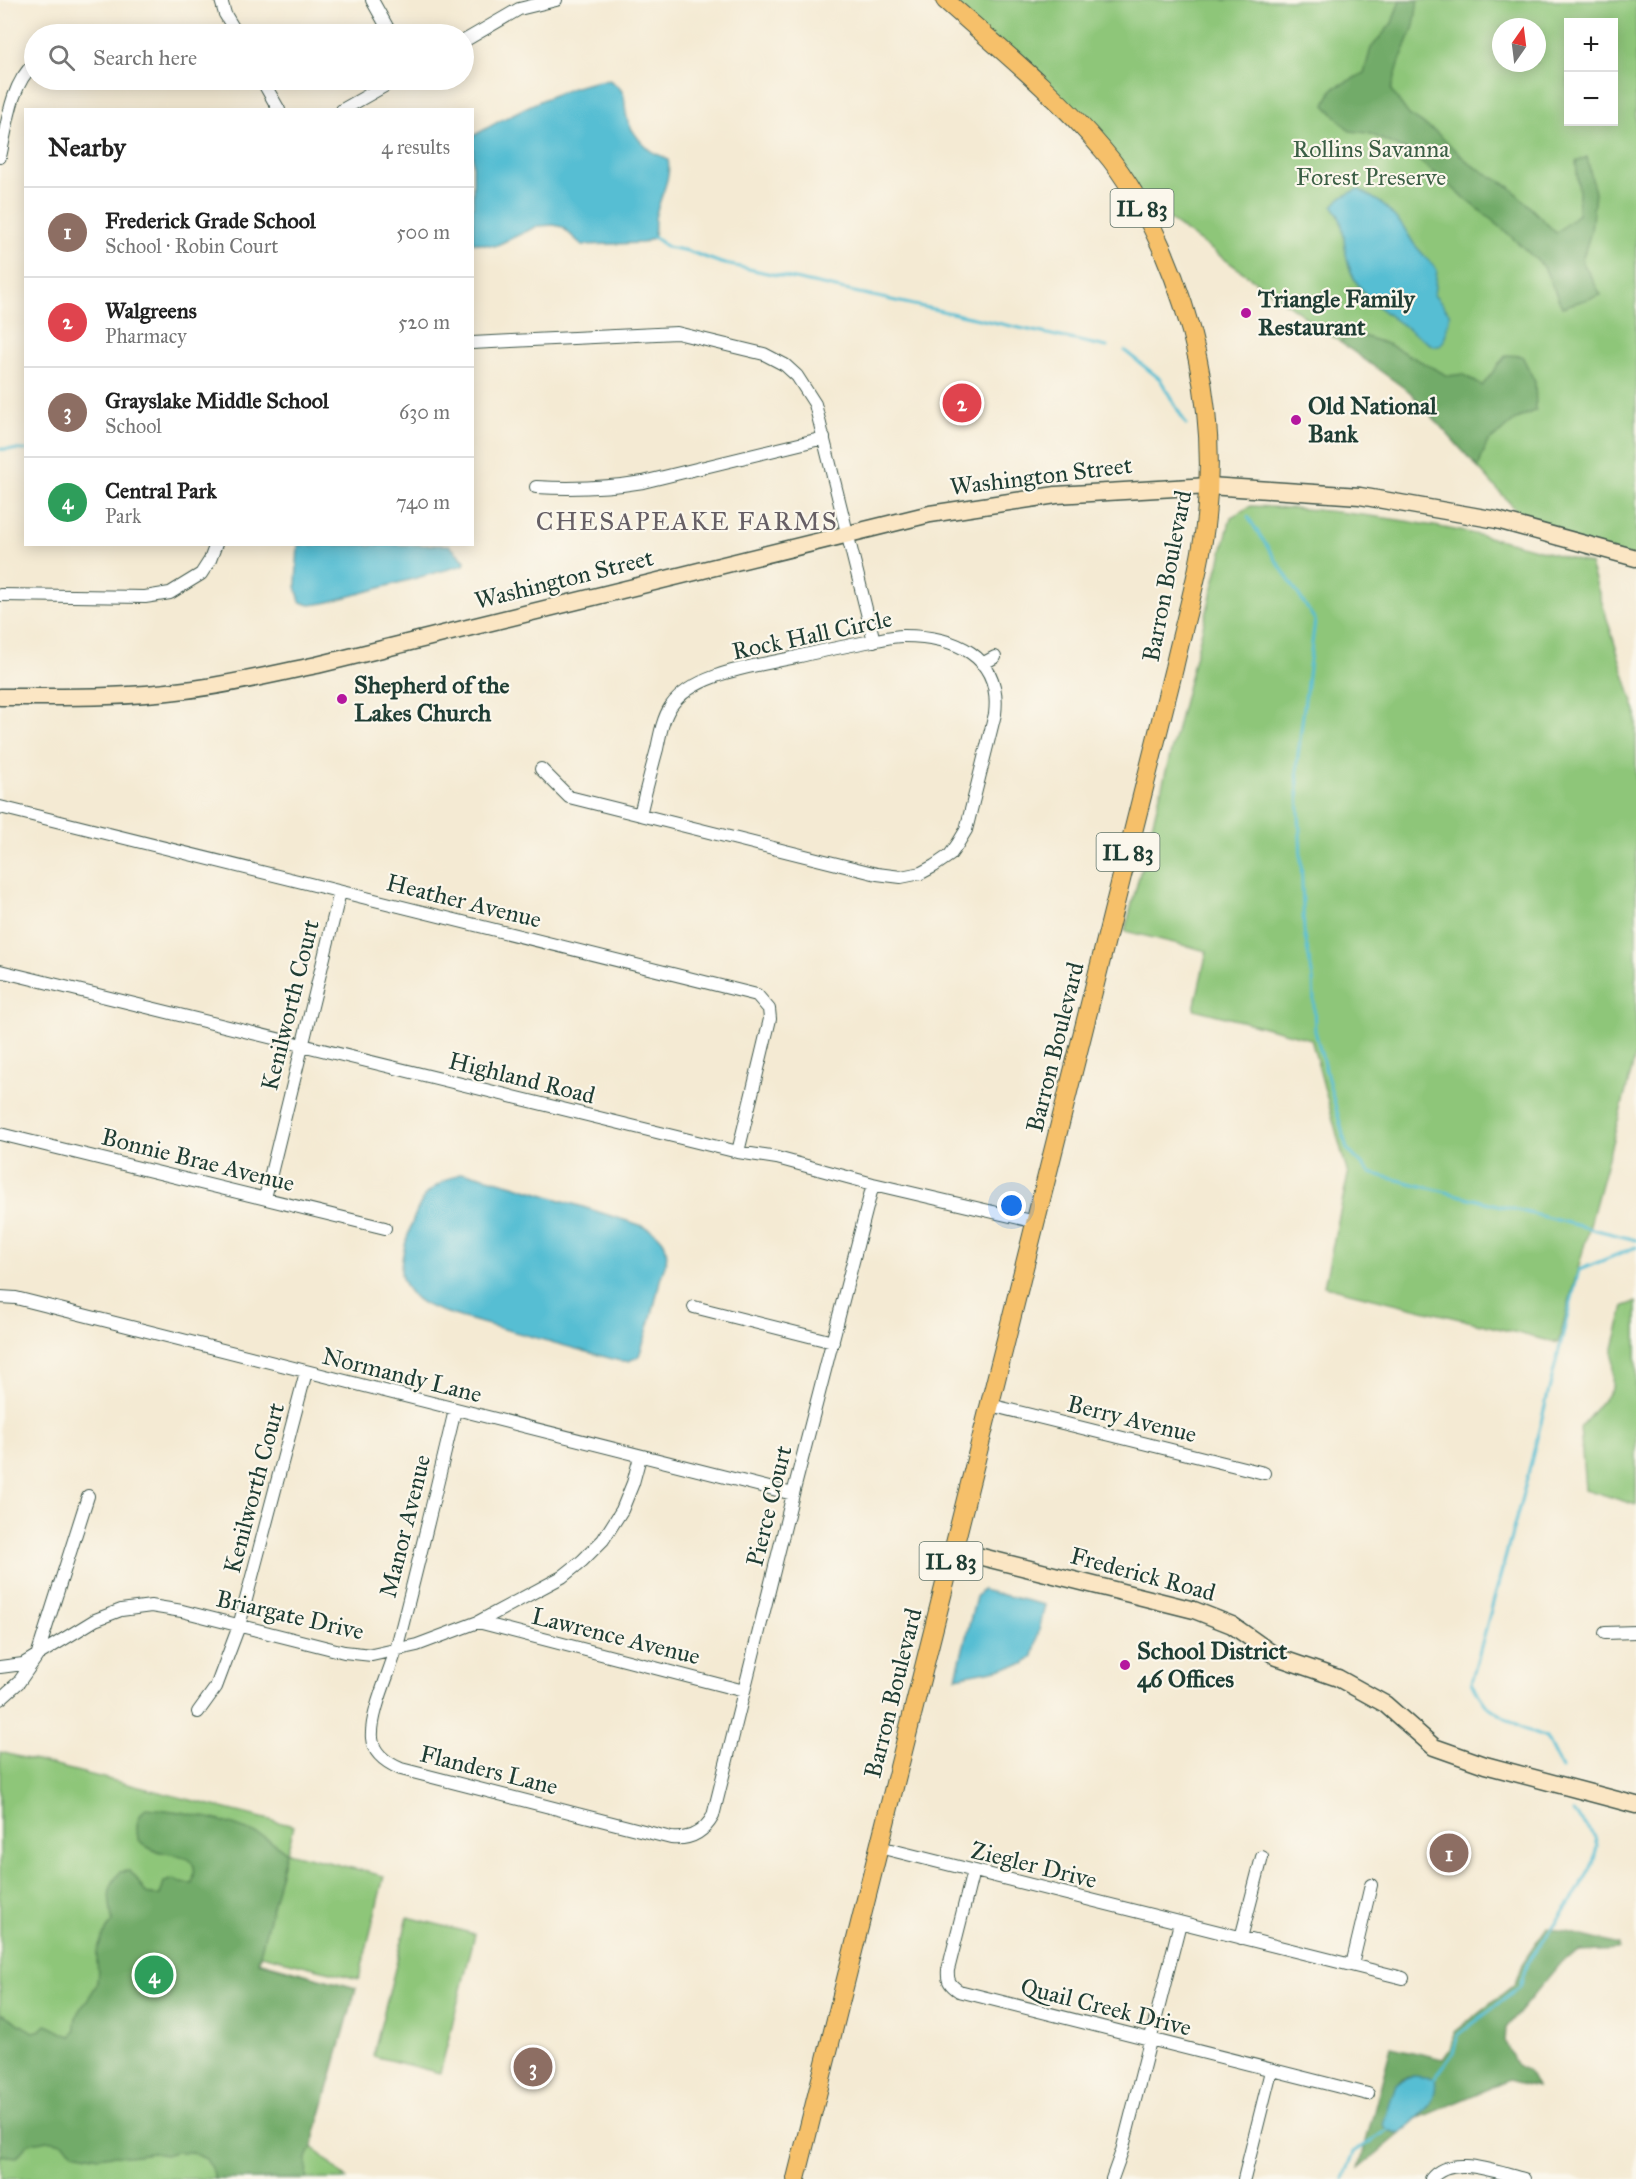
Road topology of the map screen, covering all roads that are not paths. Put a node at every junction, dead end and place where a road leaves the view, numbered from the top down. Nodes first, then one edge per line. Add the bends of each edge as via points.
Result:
1 (221, 0) edge
2 (372, 0) edge
3 (556, 0) edge
4 (945, 0) edge
5 (517, 5) edge
6 (231, 24) edge
7 (385, 24) edge
8 (474, 34) edge
9 (24, 76) edge
10 (268, 90) edge
11 (377, 90) edge
12 (278, 108) edge
13 (346, 108) edge
14 (0, 157) edge
15 (474, 343) edge
16 (824, 438) junction
17 (1209, 486) junction
18 (536, 488) dead end
19 (847, 536) junction
20 (215, 546) edge
21 (1636, 558) edge
22 (0, 595) edge
23 (873, 641) junction
24 (995, 657) dead end
25 (982, 663) junction
26 (0, 696) edge
27 (541, 769) dead end
28 (0, 807) edge
29 (640, 815) junction
30 (340, 892) junction
31 (0, 971) edge
32 (301, 1046) junction
33 (0, 1134) edge
34 (738, 1152) junction
35 (873, 1184) junction
36 (265, 1198) junction
37 (1036, 1222) junction
38 (385, 1228) dead end
39 (0, 1297) edge
40 (694, 1307) dead end
41 (833, 1342) junction
42 (306, 1372) junction
43 (990, 1405) junction
44 (455, 1410) junction
45 (640, 1456) junction
46 (1263, 1473) dead end
47 (793, 1494) junction
48 (88, 1496) dead end
49 (954, 1550) junction
50 (478, 1622) junction
51 (239, 1626) junction
52 (1636, 1632) edge
53 (1605, 1633) dead end
54 (395, 1651) junction
55 (37, 1656) junction
56 (0, 1667) edge
57 (744, 1691) junction
58 (0, 1699) edge
59 (198, 1712) dead end
60 (1636, 1805) edge
61 (698, 1834) joint
62 (879, 1847) junction
63 (1262, 1857) dead end
64 (973, 1871) junction
65 (1371, 1885) dead end
66 (1180, 1923) junction
67 (1241, 1938) junction
68 (1352, 1965) junction
69 (1403, 1978) dead end
70 (1152, 2040) junction
71 (1271, 2070) junction
72 (1368, 2094) dead end
73 (796, 2179) edge
74 (1112, 2179) edge
75 (1244, 2179) edge
76 (1431, 2179) edge
77 (1524, 2179) edge

1 - 6 street
2 - 7 street
3 - 5 street
4 - 17 main road, Barron Boulevard / IL 83 via 1067,111 1104,152 1140,203 1176,283 1193,335 1205,400
5 - 8 street
9 - 14 street via 15,96
10 - 12 street
11 - 13 street
15 - 16 street via 677,333 764,354 785,365 808,391
16 - 18 street via 643,482
16 - 19 street
17 - 19 main road, Washington Street via 1039,496 930,514
17 - 21 main road, Washington Street via 1360,496 1497,520
17 - 37 main road, Barron Boulevard / IL 83 via 1202,550
19 - 23 street
19 - 26 main road, Washington Street via 246,680 184,690 90,697
20 - 22 street via 201,574 170,593 145,597
23 - 25 street, Rock Hall Circle via 902,636 945,640 962,646
23 - 29 street, Rock Hall Circle via 715,676 689,689 671,706 664,721
24 - 25 street
25 - 29 street, Rock Hall Circle via 995,690 995,714 966,830 936,870 900,878 877,874
27 - 29 street via 569,797
28 - 30 street, Heather Avenue
30 - 32 street, Kenilworth Court
30 - 34 street, Heather Avenue via 758,995 769,1008 770,1019
31 - 32 street, Highland Road
32 - 34 street, Highland Road
32 - 36 street, Kenilworth Court
33 - 36 street, Bonnie Brae Avenue
34 - 35 street, Highland Road via 777,1158
35 - 37 street, Highland Road
35 - 41 street, Pierce Court
36 - 38 street, Bonnie Brae Avenue
37 - 43 main road, Barron Boulevard / IL 83
39 - 42 street, Normandy Lane
40 - 41 street
41 - 47 street, Pierce Court
42 - 44 street, Normandy Lane
42 - 51 street, Kenilworth Court
43 - 46 street, Berry Avenue
43 - 49 main road, Barron Boulevard / IL 83
44 - 45 street, Normandy Lane
44 - 54 street, Manor Avenue
45 - 47 street, Normandy Lane
45 - 50 street, Briargate Drive via 622,1510 603,1540 582,1562
47 - 57 street, Pierce Court
48 - 55 street
49 - 60 main road, Frederick Road via 1194,1610 1232,1625 1277,1657 1338,1678 1385,1704 1434,1747 1485,1766
49 - 62 main road, Barron Boulevard / IL 83
50 - 54 street, Briargate Drive
50 - 57 street, Lawrence Avenue
51 - 54 street, Briargate Drive via 344,1652 372,1655
51 - 55 street, Briargate Drive via 151,1606 121,1610 95,1620
51 - 59 street, Kenilworth Court via 216,1687
52 - 53 street
54 - 61 street, Flanders Lane via 372,1726 375,1748 388,1763 671,1838
55 - 56 street, Briargate Drive via 23,1664
55 - 58 street, Briargate Drive via 19,1682
57 - 61 street, Pierce Court via 714,1816
62 - 64 street, Ziegler Drive
62 - 73 main road, Barron Boulevard / IL 83
63 - 67 street
64 - 66 street, Ziegler Drive
64 - 70 street, Quail Creek Drive via 948,1970 951,1985 959,1991
65 - 68 street
66 - 67 street, Ziegler Drive
66 - 70 street
67 - 68 street, Ziegler Drive
68 - 69 street, Ziegler Drive
70 - 71 street, Quail Creek Drive
70 - 74 street
71 - 72 street, Quail Creek Drive
71 - 75 street
76 - 77 street via 1439,2171 1460,2165

